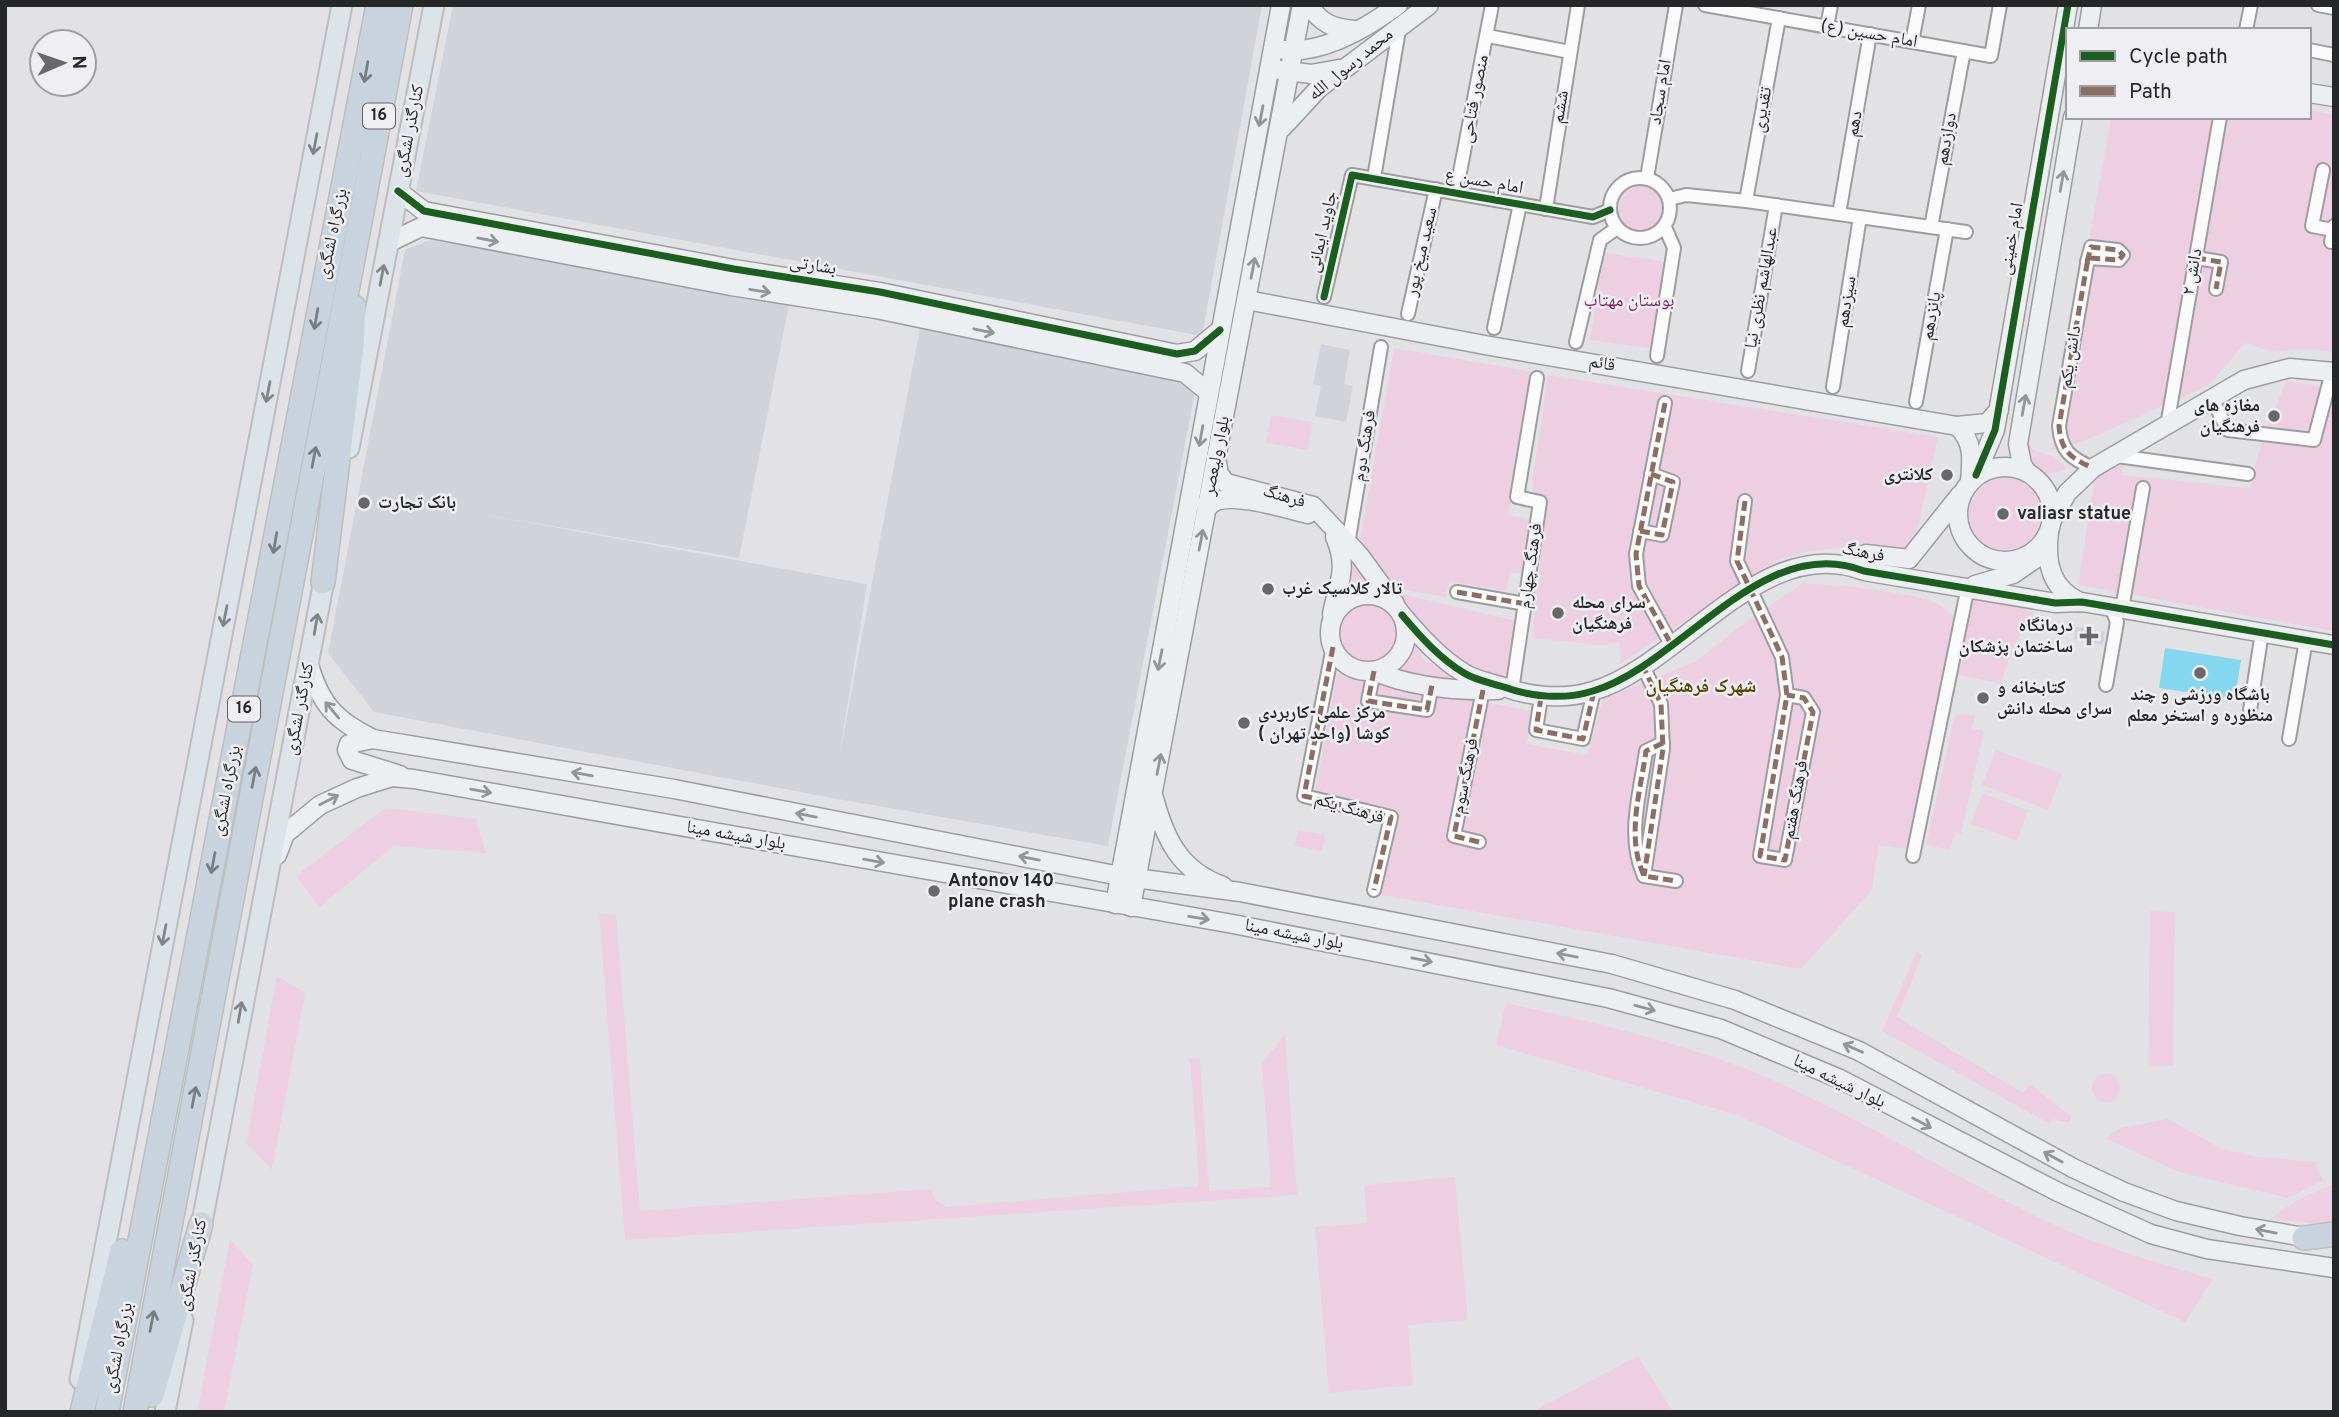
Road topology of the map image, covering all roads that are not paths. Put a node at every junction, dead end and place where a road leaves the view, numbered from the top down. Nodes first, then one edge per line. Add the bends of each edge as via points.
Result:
1 (342, 5) edge
2 (378, 5) edge
3 (401, 5) edge
4 (434, 5) edge
5 (1281, 5) edge
6 (1302, 5) edge
7 (1309, 5) edge
8 (1401, 5) edge
9 (1429, 5) edge
10 (1493, 5) edge
11 (1578, 5) edge
12 (1675, 5) edge
13 (1705, 5) edge
14 (1831, 5) edge
15 (1919, 5) edge
16 (2000, 5) edge
17 (2068, 5) edge
18 (2092, 5) edge
19 (2251, 5) edge
20 (2318, 5) edge
21 (1741, 8) edge
22 (2334, 8) edge
23 (1779, 18) junction
24 (1400, 26) junction
25 (1827, 27) junction
26 (2088, 28) edge
27 (2246, 28) edge
28 (1351, 33) junction
29 (1870, 34) junction
30 (1488, 36) junction
31 (1912, 41) junction
32 (1273, 49) junction
33 (2311, 50) edge
34 (1294, 51) junction
35 (1964, 51) junction
36 (1570, 52) junction
37 (2334, 55) edge
38 (1364, 57) junction
39 (1270, 68) junction
40 (1292, 72) junction
41 (2311, 93) edge
42 (2334, 97) edge
43 (2073, 119) edge
44 (2220, 119) edge
45 (1279, 131) junction
46 (2323, 170) dead end
47 (1352, 174) joint
48 (1374, 178) junction
49 (1647, 178) junction
50 (1436, 189) junction
51 (398, 191) junction
52 (1456, 193) junction
53 (1670, 199) junction
54 (1746, 201) junction
55 (1520, 204) junction
56 (1776, 205) junction
57 (1546, 208) junction
58 (1610, 211) junction
59 (1839, 214) junction
60 (1860, 217) junction
61 (423, 219) junction
62 (357, 227) junction
63 (1665, 227) junction
64 (1931, 227) junction
65 (1617, 228) junction
66 (2333, 228) edge
67 (1947, 229) junction
68 (1966, 232) dead end
69 (388, 243) junction
70 (2334, 243) edge
71 (2196, 258) junction
72 (2119, 260) dead end
73 (732, 278) junction
74 (2216, 289) dead end
75 (1324, 297) dead end
76 (1247, 300) junction
77 (1408, 314) dead end
78 (1494, 328) dead end
79 (1220, 330) junction
80 (1576, 342) dead end
81 (1381, 347) dead end
82 (1657, 356) dead end
83 (1748, 371) dead end
84 (2333, 372) edge
85 (1537, 378) dead end
86 (1833, 387) dead end
87 (1208, 392) junction
88 (2212, 400) junction
89 (1916, 402) dead end
90 (1665, 403) dead end
91 (1999, 410) junction
92 (1957, 426) junction
93 (2167, 426) junction
94 (2117, 456) junction
95 (1216, 461) junction
96 (1196, 464) junction
97 (2087, 472) junction
98 (1651, 474) junction
99 (2248, 474) dead end
100 (2032, 475) junction
101 (1970, 482) junction
102 (2143, 488) dead end
103 (1232, 491) junction
104 (1745, 501) dead end
105 (1198, 507) junction
106 (1328, 521) junction
107 (2049, 529) junction
108 (1640, 531) junction
109 (1348, 544) junction
110 (1908, 568) junction
111 (323, 582) junction
112 (1968, 586) junction
113 (1750, 588) junction
114 (1457, 592) dead end
115 (2082, 602) junction
116 (1525, 604) junction
117 (2116, 608) junction
118 (1398, 609) junction
119 (1331, 625) junction
120 (2262, 632) junction
121 (2306, 640) junction
122 (1671, 644) junction
123 (2334, 645) edge
124 (1333, 647) junction
125 (1642, 664) junction
126 (309, 665) junction
127 (1374, 671) junction
128 (1432, 685) junction
129 (2106, 685) dead end
130 (1483, 690) junction
131 (1512, 690) junction
132 (1594, 691) junction
133 (1787, 695) junction
134 (1541, 696) junction
135 (2250, 710) dead end
136 (373, 739) junction
137 (2289, 739) dead end
138 (1663, 743) junction
139 (414, 779) junction
140 (1153, 793) junction
141 (1479, 842) dead end
142 (1913, 856) dead end
143 (1644, 876) junction
144 (1129, 877) junction
145 (1676, 881) dead end
146 (1374, 890) dead end
147 (262, 891) junction
148 (1240, 892) junction
149 (1123, 905) junction
150 (1722, 996) junction
151 (1712, 1026) junction
152 (164, 1107) junction
153 (201, 1224) junction
154 (2334, 1234) edge
155 (2304, 1238) junction
156 (2334, 1240) edge
157 (2329, 1269) edge
158 (74, 1412) edge
159 (82, 1412) edge
160 (107, 1412) edge
161 (135, 1412) edge
162 (147, 1412) edge
163 (166, 1412) edge

1 -> 158 main road
2 -> 152 highway, بزرگراه لشگری / 16
3 - 62 highway, بزرگراه لشگری / 16
4 - 51 main road, کنارگذر لشگری
5 - 32 main road, بلوار ولیعصر
6 - 34 main road, بلوار ولیعصر
7 - 28 main road via 1317,18 1332,28
8 - 24 street
8 - 28 main road, محمد رسول الله
9 - 24 main road, محمد رسول الله
10 - 30 street, منصور فتاحی
11 - 36 street, ششم
12 - 49 street, امام سجاد
13 - 21 street, امام حسین (ع)
14 - 25 street
15 - 31 street
16 - 35 street, امام حسین (ع) via 1991,56
17 - 91 main road, امام خمینی
18 - 26 main road
19 - 27 street
20 - 22 street
21 - 23 street, امام حسین (ع)
23 - 25 street, امام حسین (ع)
23 - 54 street, تقدیری
24 - 38 main road, محمد رسول الله
24 - 48 street
25 - 29 street, امام حسین (ع)
28 - 34 main road, محمد رسول الله
28 - 38 main road via 1340,52 1345,58
29 - 31 street, امام حسین (ع)
29 - 59 street, دهم
30 - 36 street
30 - 52 street, منصور فتاحی
31 - 35 street, امام حسین (ع)
32 - 34 main road, محمد رسول الله
32 - 39 main road, بلوار ولیعصر
33 - 37 street
34 - 40 main road, بلوار ولیعصر
35 - 64 street, دوازدهم
36 - 57 street, ششم
38 - 40 main road via 1324,73
38 - 45 main road, محمد رسول الله via 1319,88
39 - 40 main road
39 -> 79 main road, بلوار ولیعصر
40 - 45 main road, بلوار ولیعصر
41 - 42 main road
100 -> 43 main road via 2022,464 2018,444
44 - 71 street, دانش ۲
76 -> 45 main road, بلوار ولیعصر
46 - 66 street via 2312,226
47 - 48 street, امام حسن ع
47 - 75 street, جاوید ایمانی
48 - 50 street, امام حسن ع
49 - 53 street via 1661,186
49 - 58 street via 1620,185
50 - 52 street, امام حسن ع
50 - 77 street, سعید میخ پور
51 - 61 main road, بشارتی
51 - 69 main road, کنارگذر لشگری
52 - 55 street, امام حسن ع
53 - 54 street via 1686,195
53 - 63 street
54 - 56 street
55 - 57 street, امام حسن ع
55 - 78 street
56 - 59 street
56 - 83 street, عبدالهاشم نظری نیا
57 - 58 street, امام حسن ع via 1593,217
58 - 65 street
59 - 60 street
60 - 64 street
60 - 86 street, سیزدهم
61 - 69 main road
61 - 73 main road, بشارتی
62 - 111 highway via 352,345
161 -> 62 highway, بزرگراه لشگری / 16
63 - 65 street via 1641,239
63 - 82 street via 1674,248
64 - 67 street
65 - 80 street via 1600,240
66 - 70 street
67 - 68 street
67 - 89 street, پانزدهم
111 -> 69 main road, کنارگذر لشگری
71 - 74 street via 2221,262
71 - 93 street, دانش ۲
72 - 97 street, دانش یکم via 2089,258 2087,262 2059,426 2064,451
73 - 79 main road, بشارتی via 880,292 1177,354 1195,351
73 -> 87 main road, بشارتی via 1185,373
76 - 92 main road, قائم
76 - 95 main road, بلوار ولیعصر
79 - 87 main road, بلوار ولیعصر
81 - 109 street, فرهنگ دوم
84 - 88 main road via 2274,370 2244,380
84 - 88 street via 2314,440 2228,430
85 - 116 street, فرهنگ چهارم via 1517,498 1540,502
87 -> 96 main road, بلوار ولیعصر
88 - 93 main road
90 - 98 street
91 - 92 main road via 1987,423
91 - 101 main road, امام خمینی via 1990,447
92 - 101 main road via 1971,449
93 - 94 main road
94 - 97 main road
94 - 99 street
95 - 96 main road via 1208,474
95 - 103 main road
95 - 105 main road, بلوار ولیعصر
96 - 105 main road, بلوار ولیعصر
97 - 100 main road via 2051,482
97 - 107 main road via 2067,493
98 - 108 street
98 - 108 street via 1673,482 1662,535
100 - 101 main road via 2006,466
100 - 107 main road via 2050,498
101 - 107 main road via 1958,508 1961,531 1983,556 2017,560 2028,555
101 - 110 main road
102 - 117 street
103 - 105 main road
103 - 106 main road, فرهنگ via 1314,506
104 - 113 street, فرهنگ هفتم via 1737,561
140 -> 105 main road, بلوار ولیعصر
105 -> 144 main road, بلوار ولیعصر
106 - 109 main road, فرهنگ
106 - 119 main road via 1343,556
107 - 112 main road via 2035,558 2020,570
107 - 115 main road via 2055,584
108 - 122 street via 1636,554 1639,586
109 - 118 main road, فرهنگ
110 - 112 main road, فرهنگ
110 - 113 main road, فرهنگ via 1864,571 1847,564 1810,564
126 -> 111 main road, کنارگذر لشگری
112 - 115 main road, فرهنگ via 2055,603
112 - 142 street
113 - 122 main road, فرهنگ
113 - 133 street, فرهنگ هفتم via 1782,657
114 - 116 street
115 - 117 main road, فرهنگ
116 - 131 street, فرهنگ چهارم
117 - 120 main road, فرهنگ
117 - 129 street
118 - 119 main road via 1380,597 1355,597 1336,613
118 - 127 main road via 1406,638 1402,650 1396,660
118 - 131 main road, فرهنگ via 1420,636 1464,673
119 - 124 main road
120 - 121 main road, فرهنگ
120 - 135 street
121 - 123 main road, فرهنگ
121 - 137 street
122 - 125 main road, فرهنگ
124 - 127 main road, فرهنگ via 1349,667
124 - 146 street, فرهنگ یکم via 1304,796 1391,817
125 - 132 main road, فرهنگ
125 - 138 street via 1661,704
136 -> 126 main road, بلوار شیشه مینا via 336,717 318,694
126 - 147 main road, کنارگذر لشگری
127 - 128 main road, فرهنگ
127 - 128 street via 1368,701 1427,710
128 - 130 main road, فرهنگ
130 - 131 main road, فرهنگ
130 - 141 street, فرهنگ سوم via 1454,836
131 - 134 main road, فرهنگ
132 - 134 main road, فرهنگ
132 - 134 street via 1583,739 1536,730
133 - 133 street, فرهنگ هفتم via 1760,856 1785,860 1813,712 1804,698
136 - 139 main road via 349,744 352,760
144 -> 136 main road, بلوار شیشه مینا via 674,789
138 - 143 street
138 - 143 street via 1646,751 1633,837
147 -> 139 main road, بلوار شیشه مینا via 285,834 304,816 370,783 392,777
139 -> 149 main road, بلوار شیشه مینا
140 - 144 main road, بلوار ولیعصر
140 - 148 main road via 1177,856 1194,871
143 - 145 street
144 - 148 main road, بلوار شیشه مینا
144 - 149 main road, بلوار ولیعصر
153 -> 147 main road, کنارگذر لشگری
150 -> 148 main road, بلوار شیشه مینا via 1612,964
149 -> 151 main road, بلوار شیشه مینا via 1595,995
150 - 151 main road
155 -> 150 main road, بلوار شیشه مینا via 2176,1210 2124,1192 1859,1051
151 -> 157 main road, بلوار شیشه مینا via 1840,1079 2058,1192 2151,1234 2207,1249
152 - 159 highway via 130,1219
152 - 160 highway, بزرگراه لشگری / 16
153 - 162 highway
153 - 163 main road, کنارگذر لشگری
154 - 155 highway
155 - 156 main road, بلوار شیشه مینا

